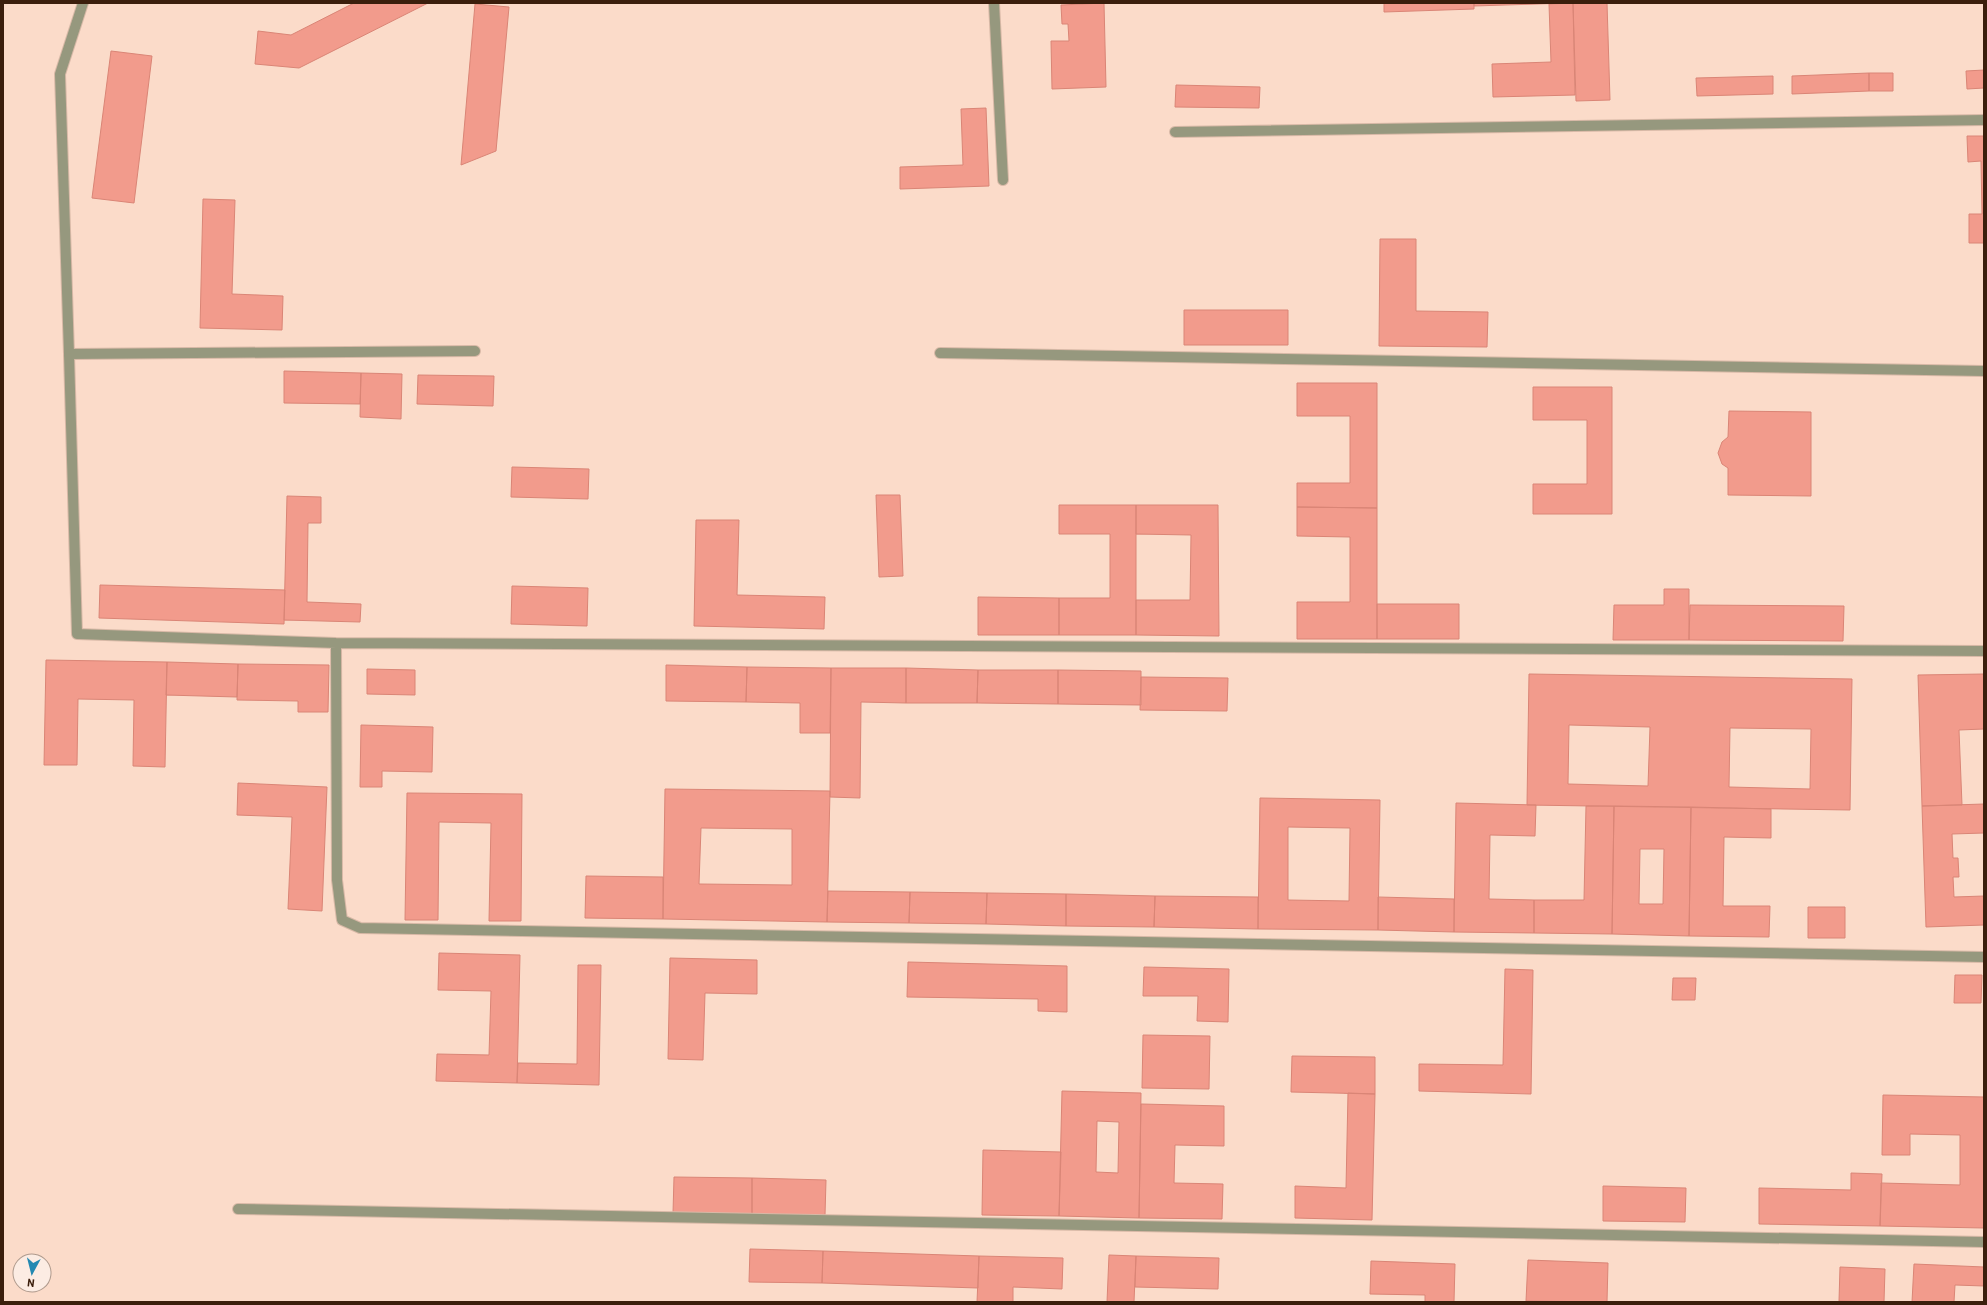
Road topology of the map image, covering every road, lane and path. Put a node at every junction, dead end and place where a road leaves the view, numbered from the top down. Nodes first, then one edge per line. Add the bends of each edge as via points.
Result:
1 (83, 3) edge
2 (994, 3) edge
3 (1984, 120) edge
4 (1175, 132) dead end
5 (1003, 180) dead end
6 (475, 351) dead end
7 (940, 353) dead end
8 (69, 354) junction
9 (1984, 371) edge
10 (336, 643) junction
11 (1984, 651) edge
12 (1984, 958) edge
13 (238, 1209) dead end
14 (1984, 1242) edge

1 - 8 street via 60,74
2 - 5 street
3 - 4 street
6 - 8 street
7 - 9 street
8 - 10 street via 77,634
10 - 11 street
10 - 12 street via 337,880 342,920 360,928
13 - 14 street

